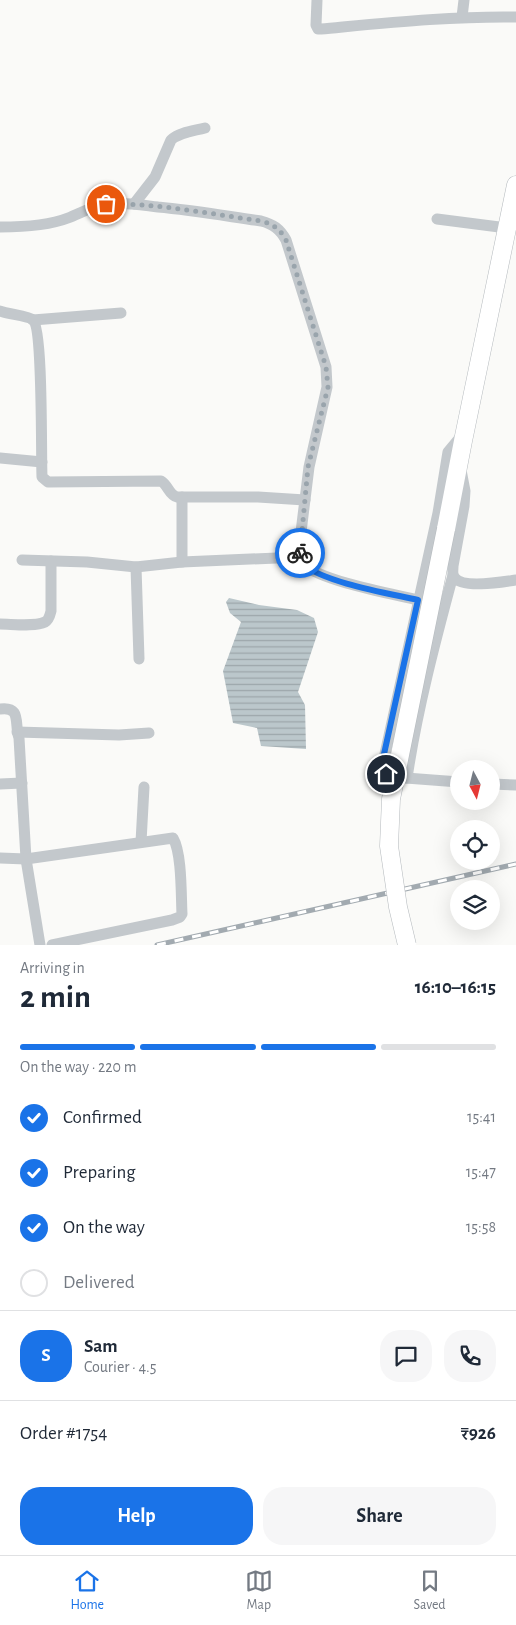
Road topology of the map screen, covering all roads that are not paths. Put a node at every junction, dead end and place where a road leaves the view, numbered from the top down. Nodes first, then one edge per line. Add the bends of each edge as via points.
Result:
1 (317, 0) edge
2 (464, 0) edge
3 (516, 16) edge
4 (462, 18) junction
5 (205, 128) dead end
6 (516, 185) edge
7 (134, 204) junction
8 (437, 219) dead end
9 (0, 227) edge
10 (507, 228) junction
11 (0, 312) edge
12 (121, 313) dead end
13 (33, 320) junction
14 (464, 434) junction
15 (0, 458) edge
16 (459, 461) junction
17 (42, 462) junction
18 (182, 497) junction
19 (305, 500) junction
20 (300, 557) junction
21 (22, 560) dead end
22 (51, 561) junction
23 (182, 562) junction
24 (136, 567) junction
25 (453, 575) junction
26 (516, 580) edge
27 (418, 600) junction
28 (0, 624) edge
29 (139, 659) dead end
30 (0, 709) edge
31 (17, 732) junction
32 (149, 733) dead end
33 (407, 778) junction
34 (450, 781) edge
35 (22, 783) junction
36 (0, 784) edge
37 (500, 784) edge
38 (516, 785) edge
39 (144, 787) dead end
40 (141, 842) junction
41 (0, 858) edge
42 (26, 859) junction
43 (40, 945) edge
44 (52, 945) edge
45 (407, 945) edge

1 - 4 street via 318,29
2 - 4 street
3 - 4 street
5 - 7 street via 182,133 171,140 155,178
6 - 10 main road
7 - 9 street via 106,204 54,222
7 - 19 street via 261,221 282,232 326,367 328,387 308,467
8 - 10 street
10 - 14 main road
11 - 13 street
12 - 13 street
13 - 17 street via 38,334
14 - 16 main road
14 - 27 street via 448,452
15 - 17 street
16 - 25 street via 465,492
16 - 45 main road, bridge via 391,799 389,846
17 - 18 street via 42,477 48,482 160,481 174,496
18 - 19 street
18 - 23 street
19 - 20 street
20 - 23 street
20 - 27 street via 306,567 340,581
21 - 22 street
22 - 24 street
22 - 28 street via 50,617 36,624
23 - 24 street
24 - 29 street
25 - 26 street via 456,580 474,584
25 - 33 street via 432,656
27 - 33 street via 384,754 385,772
30 - 31 street via 7,708 15,713
31 - 32 street
31 - 35 street
33 - 34 street
35 - 36 street
35 - 42 street
37 - 38 street
39 - 40 street
40 - 42 street
40 - 44 street via 173,838 176,843 180,917
41 - 42 street
42 - 43 street

